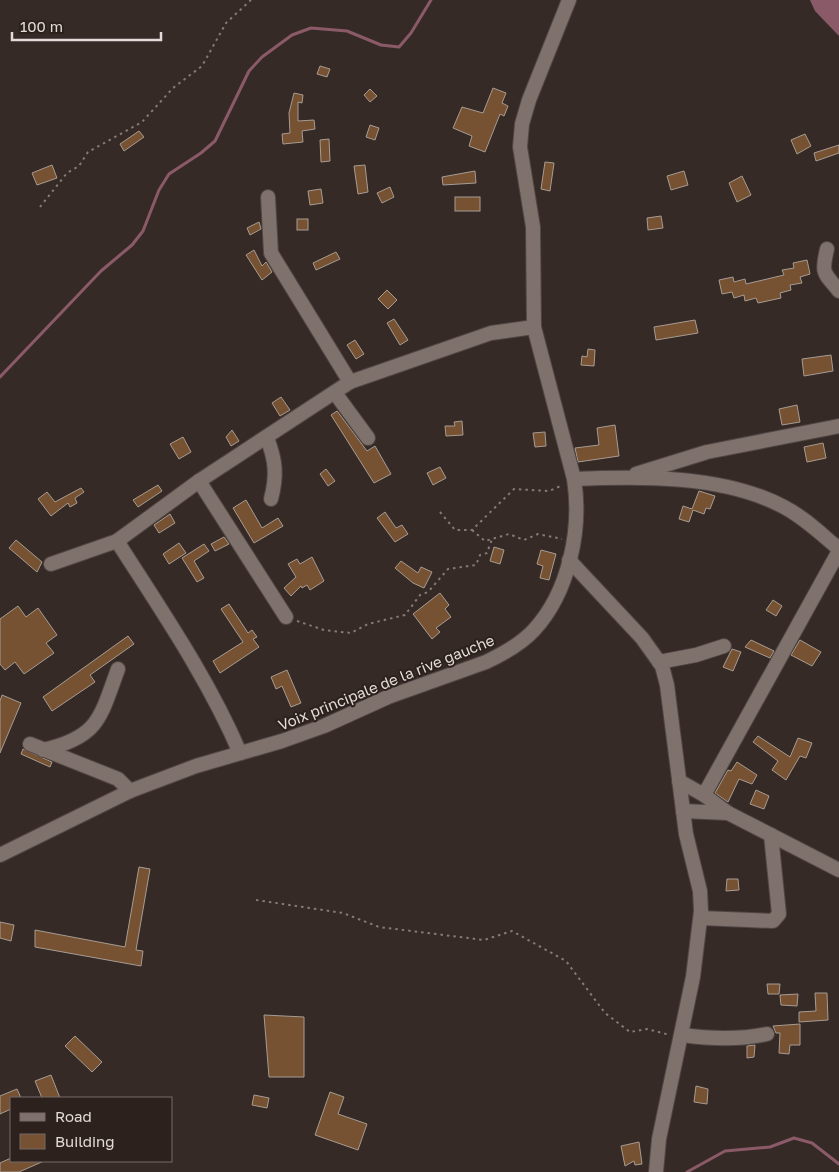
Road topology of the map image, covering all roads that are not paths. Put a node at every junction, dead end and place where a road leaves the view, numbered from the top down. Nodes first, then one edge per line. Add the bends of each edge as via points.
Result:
1 (569, 0) edge
2 (268, 197) dead end
3 (827, 249) dead end
4 (839, 291) edge
5 (534, 327) junction
6 (350, 382) junction
7 (335, 393) junction
8 (839, 426) edge
9 (267, 438) junction
10 (368, 438) dead end
11 (631, 476) junction
12 (574, 478) junction
13 (199, 481) junction
14 (271, 499) dead end
15 (117, 541) junction
16 (839, 550) edge
17 (569, 560) junction
18 (51, 564) dead end
19 (286, 617) road end
20 (724, 646) dead end
21 (659, 662) junction
22 (118, 669) dead end
23 (240, 753) junction
24 (679, 781) junction
25 (130, 791) junction
26 (704, 795) junction
27 (683, 811) junction
28 (728, 813) junction
29 (771, 835) junction
30 (0, 855) edge
31 (839, 870) edge
32 (701, 918) junction
33 (767, 1034) dead end
34 (682, 1035) junction
35 (656, 1172) edge

1 - 5 street, Voix principale de la rive gauche via 529,100 521,132 522,163 533,227
2 - 6 street via 271,254
3 - 4 street via 825,276
5 - 6 street via 490,333
5 - 12 street, Voix principale de la rive gauche
6 - 7 street
7 - 9 street
7 - 10 street
8 - 11 street via 707,452
9 - 13 street
9 - 14 street via 275,459 276,480
11 - 12 street
11 - 16 street via 724,486 749,492 798,516
12 - 17 street, Voix principale de la rive gauche via 578,503
13 - 15 street
13 - 19 street
15 - 18 street
15 - 23 street via 225,717
16 - 26 street
17 - 21 street via 642,638
17 - 23 street, Voix principale de la rive gauche via 553,605 533,631 502,654 324,726
20 - 21 street
21 - 24 street via 667,685
22 - 25 street via 99,720 83,735 62,745 36,747 118,780
23 - 25 street, Voix principale de la rive gauche
24 - 26 street
24 - 27 street
25 - 30 street, Voix principale de la rive gauche
26 - 28 street
27 - 28 street
27 - 32 street via 700,890
28 - 29 street
29 - 31 street
29 - 32 street via 780,914 777,918 772,921
32 - 34 street
33 - 34 street via 742,1039
34 - 35 street via 659,1139

